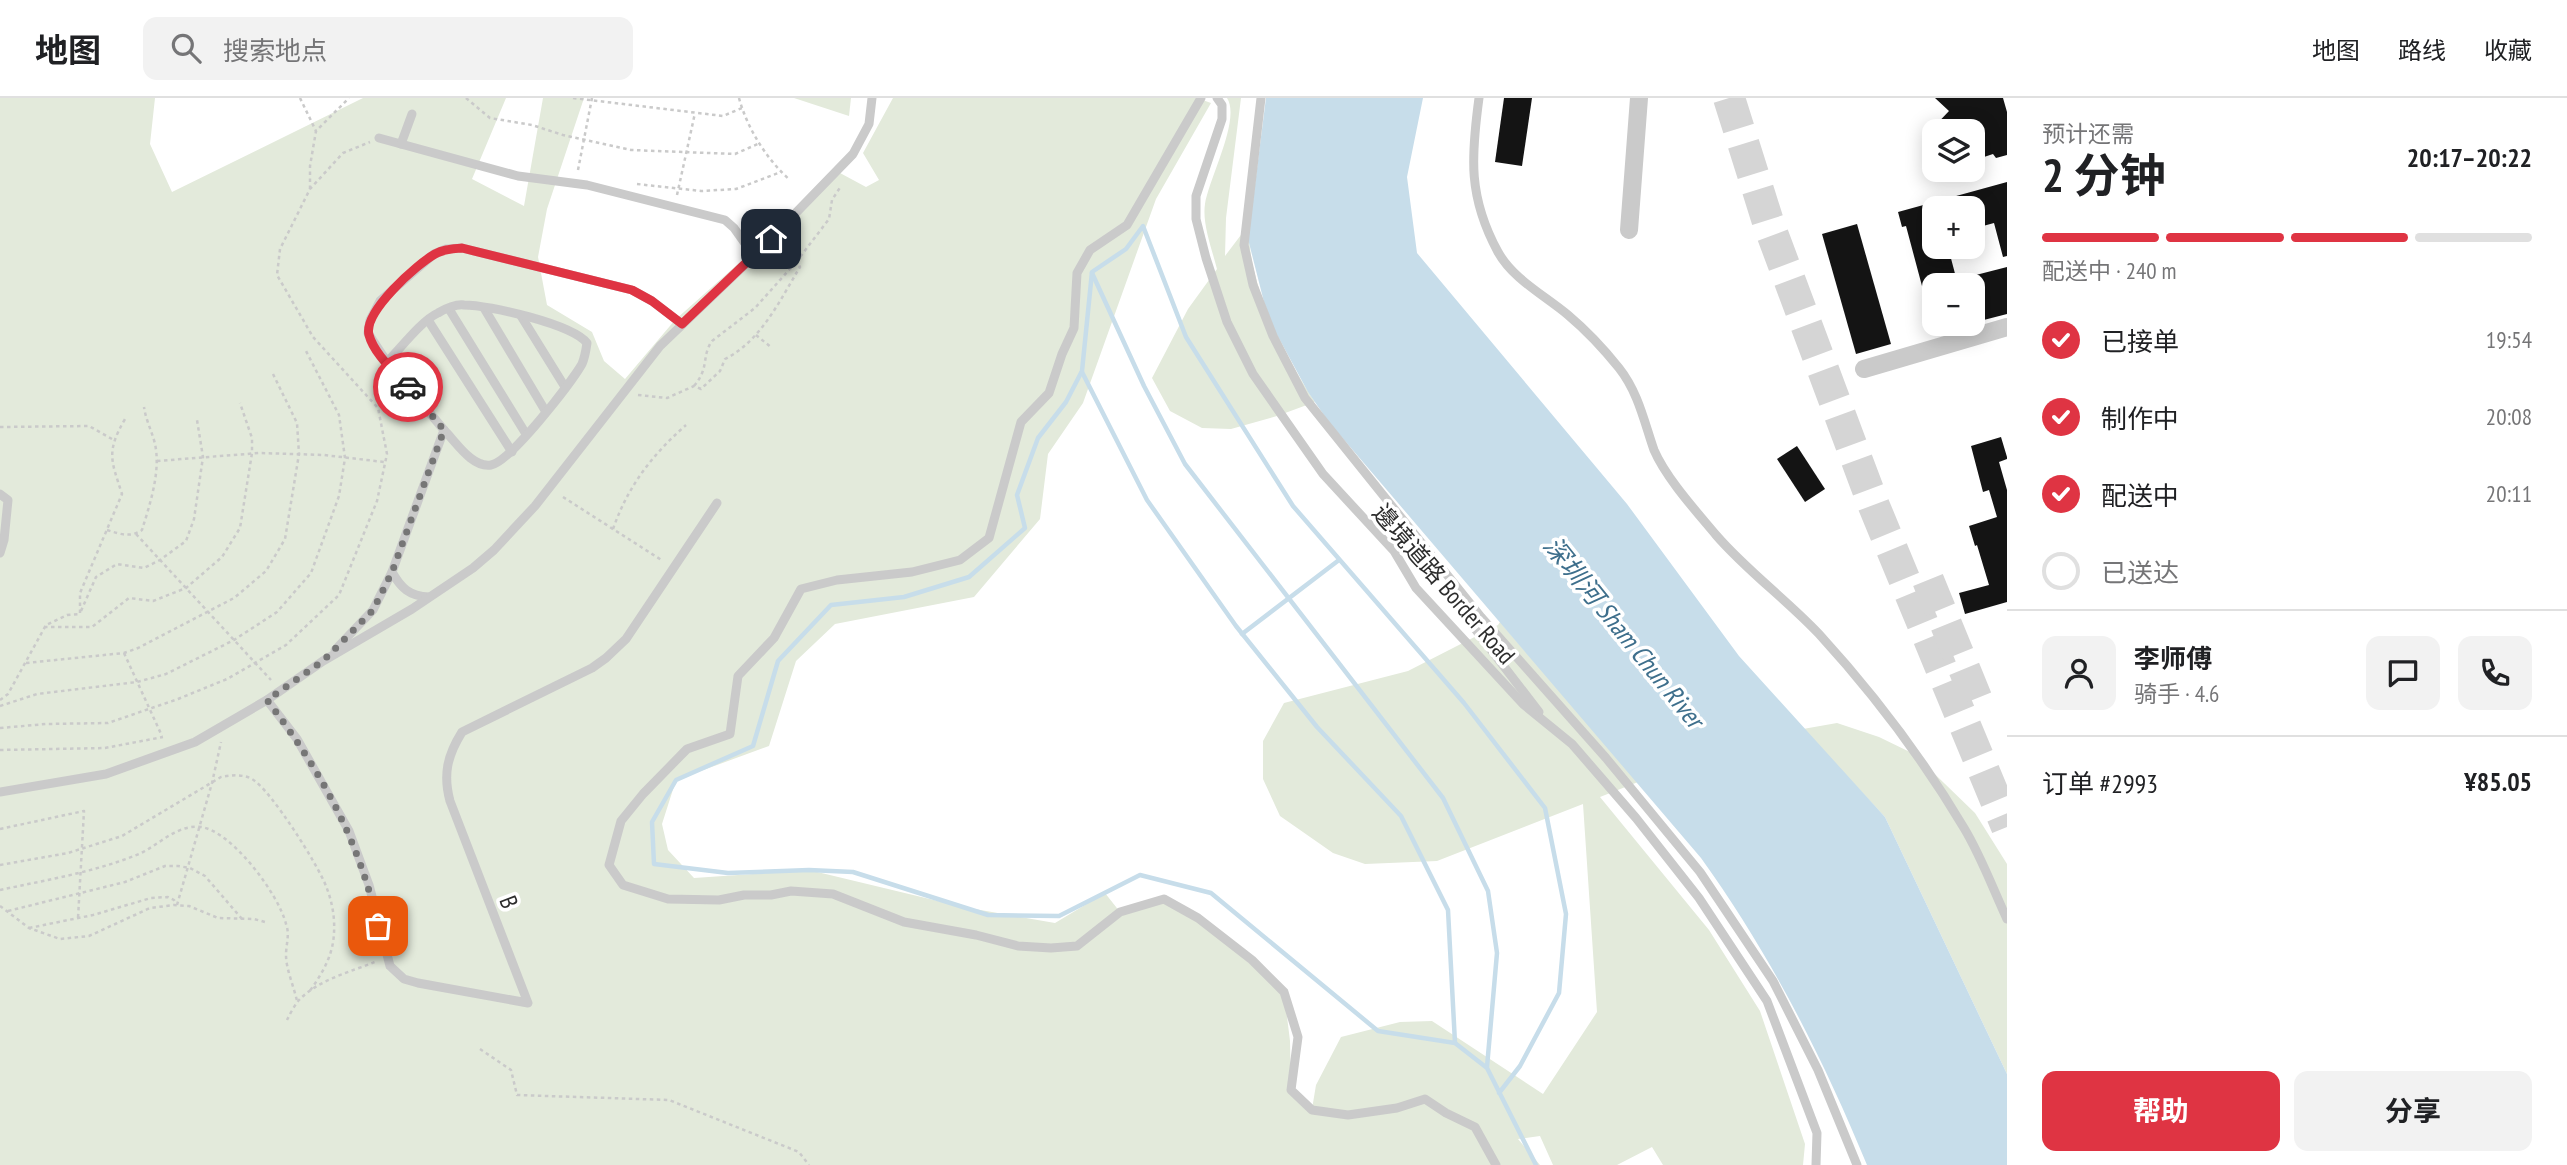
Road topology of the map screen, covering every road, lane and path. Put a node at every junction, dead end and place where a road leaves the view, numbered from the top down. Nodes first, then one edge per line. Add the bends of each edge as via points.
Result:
1 (300, 98) edge
2 (349, 98) edge
3 (466, 98) edge
4 (573, 98) edge
5 (739, 98) edge
6 (872, 98) edge
7 (1201, 98) edge
8 (1217, 98) edge
9 (1261, 98) edge
10 (1479, 98) edge
11 (1639, 98) edge
12 (591, 100) edge
13 (742, 108) junction
14 (695, 113) junction
15 (412, 114) dead end
16 (316, 131) junction
17 (379, 138) joint
18 (583, 140) junction
19 (760, 143) junction
20 (401, 144) junction
21 (687, 152) junction
22 (781, 172) junction
23 (847, 177) dead end
24 (790, 180) dead end
25 (630, 183) dead end
26 (575, 184) junction
27 (678, 188) junction
28 (310, 189) junction
29 (676, 200) dead end
30 (1629, 230) dead end
31 (754, 256) junction
32 (797, 261) junction
33 (484, 308) junction
34 (449, 309) junction
35 (521, 316) junction
36 (428, 320) junction
37 (682, 324) junction
38 (2007, 327) edge
39 (755, 335) junction
40 (772, 348) dead end
41 (305, 349) dead end
42 (387, 362) junction
43 (1864, 369) dead end
44 (272, 374) dead end
45 (694, 386) junction
46 (565, 387) junction
47 (620, 394) junction
48 (240, 403) dead end
49 (144, 407) dead end
50 (545, 412) junction
51 (125, 419) dead end
52 (197, 420) dead end
53 (686, 425) dead end
54 (0, 427) edge
55 (444, 430) junction
56 (526, 434) junction
57 (113, 440) junction
58 (512, 452) junction
59 (252, 453) junction
60 (299, 454) junction
61 (203, 457) junction
62 (345, 458) junction
63 (157, 461) junction
64 (385, 462) junction
65 (0, 494) edge
66 (563, 497) dead end
67 (717, 503) dead end
68 (613, 529) junction
69 (107, 530) junction
70 (136, 534) junction
71 (0, 552) edge
72 (160, 560) junction
73 (666, 562) dead end
74 (392, 572) junction
75 (1456, 587) junction
76 (186, 588) junction
77 (430, 597) junction
78 (208, 612) junction
79 (80, 614) junction
80 (44, 627) junction
81 (234, 639) junction
82 (124, 653) junction
83 (323, 661) junction
84 (26, 663) junction
85 (255, 663) junction
86 (271, 680) dead end
87 (137, 682) junction
88 (267, 700) junction
89 (0, 701) edge
90 (0, 706) edge
91 (150, 709) junction
92 (1549, 725) junction
93 (0, 728) edge
94 (163, 737) junction
95 (221, 742) dead end
96 (166, 743) dead end
97 (0, 750) edge
98 (212, 783) junction
99 (0, 792) edge
100 (199, 827) junction
101 (0, 829) edge
102 (82, 849) junction
103 (0, 865) edge
104 (190, 868) junction
105 (81, 872) junction
106 (0, 890) edge
107 (78, 895) junction
108 (177, 905) junction
109 (0, 906) edge
110 (8, 911) junction
111 (78, 918) junction
112 (242, 919) junction
113 (2007, 919) edge
114 (265, 922) dead end
115 (29, 928) junction
116 (375, 962) dead end
117 (309, 992) junction
118 (297, 1001) junction
119 (287, 1020) dead end
120 (480, 1049) dead end
121 (808, 1165) edge
122 (1496, 1165) edge
123 (1816, 1165) edge
124 (1857, 1165) edge

1 - 16 path
2 - 16 path
3 - 18 path via 490,118
4 - 12 path
5 - 13 path
6 - 31 lane via 869,124 853,154
7 - 122 lane via 1126,225 1090,250 1077,273 1074,328 1049,393 1021,422 989,538 960,559 912,572 801,589 774,638 738,676 730,734 687,750 643,794 621,821 609,866 623,885 668,899 719,900 791,891 833,894 904,922 1018,946 1051,948 1077,946 1120,912 1164,899 1198,918 1284,992 1298,1037 1291,1090 1312,1110 1348,1115 1424,1100 1475,1126
8 - 92 lane, 邊境道路 Border Road via 1222,119 1196,196 1196,219 1227,322 1253,374 1323,474 1394,551 1416,588 1523,704
9 - 75 lane via 1244,245 1252,285 1305,398
10 - 113 lane via 1472,171 1478,203 1499,253 1514,274 1602,347 1623,373 1643,411 1663,467 1686,497 1724,544 1816,631 1862,683 1965,830
11 - 30 street
12 - 14 path
12 - 18 path
13 - 14 path via 723,116
13 - 19 path
14 - 21 path
15 - 20 lane
16 - 28 path
17 - 20 lane
17 - 28 path via 343,153
18 - 21 path via 631,150
18 - 26 path
19 - 21 path via 735,154
19 - 22 path
20 - 26 lane via 518,176
21 - 27 path
22 - 24 path
22 - 27 path via 736,189
23 - 32 path via 832,200 830,219
25 - 27 path
26 - 31 lane via 725,220
27 - 29 path
28 - 64 path via 281,249 277,275 313,337 378,408
31 - 37 lane
32 - 39 path via 800,267
32 - 45 path via 755,308 712,341 704,373
33 - 34 lane via 461,304
33 - 35 lane
33 - 50 lane
34 - 36 lane
34 - 56 lane
35 - 46 lane
35 - 46 lane via 571,330 587,343 582,363
36 - 42 lane
36 - 58 lane
37 - 42 lane via 632,290 462,248 446,249 380,301 370,320 368,333
37 - 47 lane
38 - 43 street
39 - 40 path
39 - 45 path via 743,350 725,359 720,371 701,389
41 - 62 path via 339,415
42 - 55 lane
44 - 60 path via 297,423
45 - 47 path via 667,398
46 - 50 lane
47 - 77 lane via 535,506 473,568
48 - 59 path via 252,438
49 - 63 path
50 - 56 lane
51 - 57 path
52 - 61 path
53 - 68 path via 651,460 622,502
54 - 57 path via 89,426
55 - 58 lane via 481,464 492,465
55 - 74 lane
56 - 58 lane
57 - 69 path via 111,461 122,494
59 - 60 path
59 - 61 path
59 - 76 path via 240,528 222,557
60 - 62 path
60 - 78 path via 285,539 266,571 234,598
61 - 63 path
61 - 72 path via 186,541
62 - 64 path
62 - 81 path via 339,496 310,573 276,612
63 - 70 path via 148,513
64 - 85 path via 377,501 339,595 286,645
65 - 71 lane via 8,500
66 - 68 path
67 - 88 lane, B via 626,639 592,668 462,732 452,748 445,784 450,801 528,1003 418,983 404,979 390,966 349,831 297,739
68 - 73 path
69 - 70 path via 124,536
69 - 79 path via 80,593
70 - 72 path
72 - 76 path
72 - 79 path via 144,568 117,564 96,577
74 - 77 lane via 401,588
74 - 83 lane via 373,610
75 - 92 lane via 1459,608
75 - 124 lane via 1700,872 1773,981 1818,1070
76 - 78 path
76 - 80 path via 153,601 129,598 92,627
77 - 83 lane
78 - 81 path
78 - 82 path
79 - 80 path via 66,615
80 - 84 path
81 - 85 path
81 - 87 path via 166,674
82 - 84 path
82 - 87 path
83 - 88 lane
84 - 89 path
85 - 86 path
85 - 91 path
87 - 90 path via 37,694
87 - 91 path
88 - 99 lane via 195,742 140,763 73,781
91 - 93 path via 108,723
91 - 94 path
92 - 123 lane, 邊境道路 Border Road via 1572,744 1636,818 1699,898 1767,1001 1817,1133
94 - 96 path
94 - 97 path via 105,748
95 - 98 path
98 - 100 path
98 - 102 path via 122,836
98 - 117 path via 234,775 251,778 262,787 282,811 325,883 333,908 334,935 326,969
100 - 104 path
100 - 105 path via 188,827 122,861
100 - 118 path via 234,845 256,869 276,904 286,922 286,955
101 - 102 path via 84,811
102 - 103 path
102 - 105 path
104 - 107 path via 165,866
104 - 108 path
104 - 112 path via 205,877
105 - 106 path
105 - 107 path
107 - 110 path
107 - 111 path
108 - 111 path via 162,896
108 - 112 path via 218,918
108 - 115 path via 150,908 77,939 60,939
109 - 110 path
110 - 115 path
111 - 115 path
112 - 114 path
116 - 117 path
117 - 118 path
118 - 119 path
120 - 121 path via 511,1070 517,1095 668,1100 799,1152

